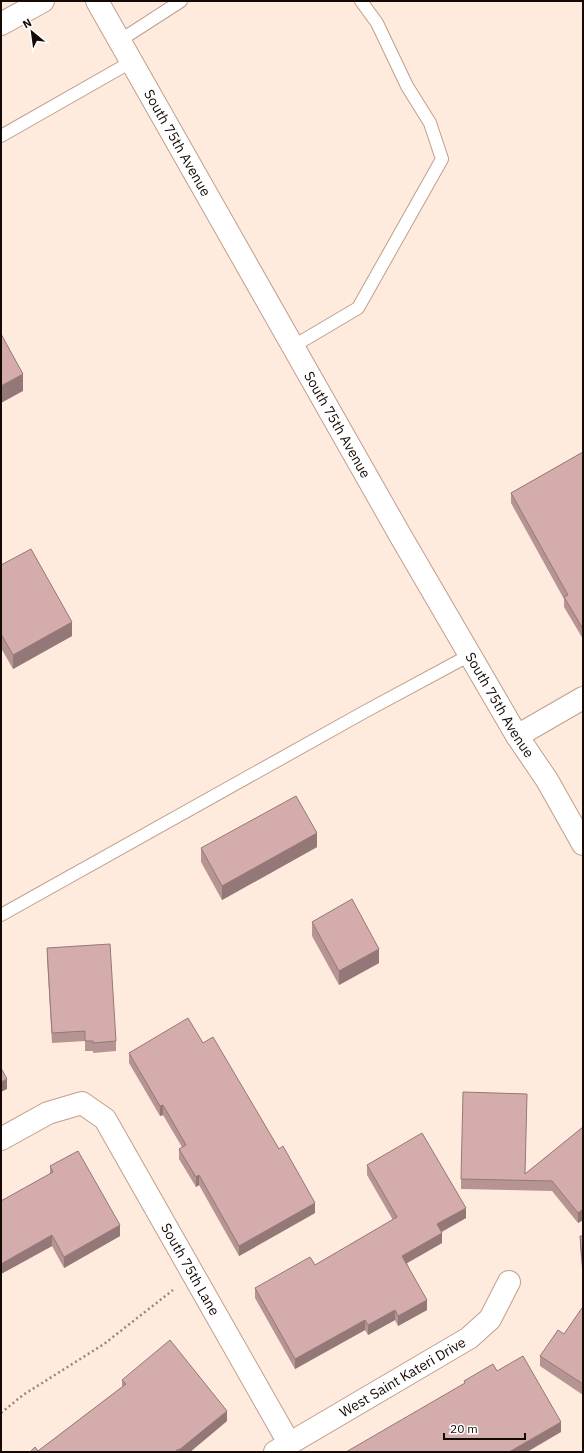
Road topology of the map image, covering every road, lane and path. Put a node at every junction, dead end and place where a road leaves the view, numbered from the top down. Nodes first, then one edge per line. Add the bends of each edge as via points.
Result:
1 (43, 1) edge
2 (97, 1) edge
3 (181, 1) edge
4 (361, 1) edge
5 (1, 24) edge
6 (119, 41) junction
7 (131, 62) junction
8 (1, 136) edge
9 (292, 347) junction
10 (470, 655) junction
11 (583, 698) edge
12 (517, 736) junction
13 (583, 844) edge
14 (1, 915) edge
15 (1, 1139) edge
16 (195, 1278) junction
17 (509, 1282) dead end
18 (1, 1413) edge
19 (282, 1448) edge

1 - 5 main road
2 - 6 main road, South 75th Avenue
3 - 6 lane
4 - 9 lane via 377,24 407,86 430,123 442,159 358,308
6 - 7 main road, South 75th Avenue
7 - 8 lane
7 - 9 main road, South 75th Avenue
9 - 10 main road, South 75th Avenue
10 - 12 main road, South 75th Avenue
10 - 14 lane
11 - 12 main road
12 - 13 main road, South 75th Avenue via 547,780
15 - 16 main road, South 75th Lane via 48,1113 82,1103 105,1119
16 - 18 path via 165,1296 104,1344 23,1395
16 - 19 main road, South 75th Lane
17 - 19 main road, West Saint Kateri Drive via 490,1319 469,1338

